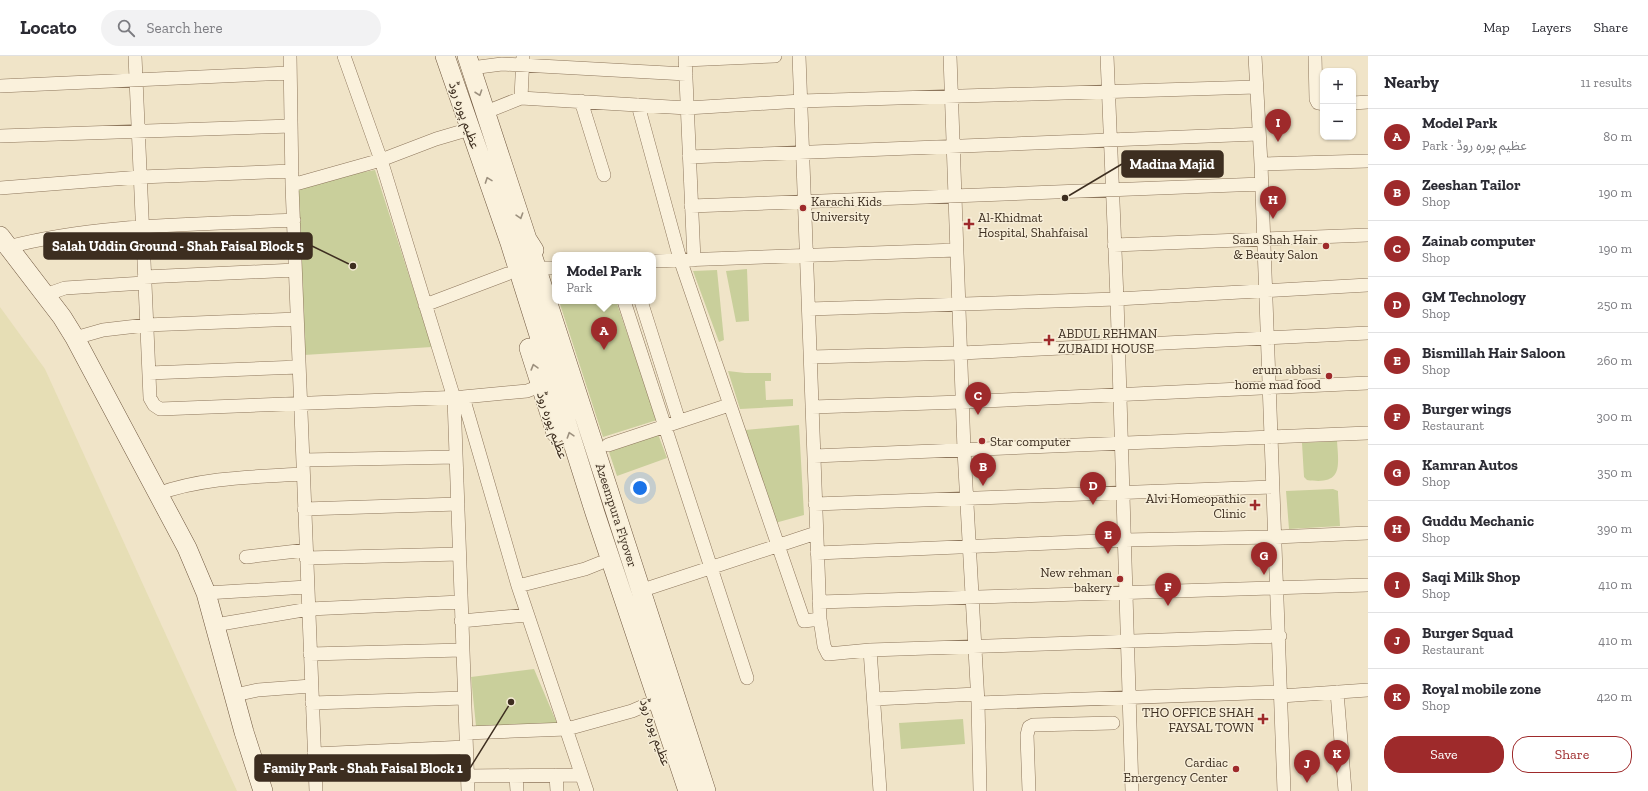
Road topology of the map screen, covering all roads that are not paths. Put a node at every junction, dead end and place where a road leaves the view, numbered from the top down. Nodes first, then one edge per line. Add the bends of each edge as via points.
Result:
1 (135, 56) edge
2 (290, 56) edge
3 (344, 56) edge
4 (445, 56) edge
5 (775, 56) edge
6 (799, 56) edge
7 (950, 56) edge
8 (1107, 56) edge
9 (1255, 56) edge
10 (1315, 56) edge
11 (685, 58) edge
12 (523, 61) edge
13 (469, 62) edge
14 (290, 73) junction
15 (686, 74) junction
16 (136, 81) junction
17 (0, 86) edge
18 (1256, 87) junction
19 (1108, 90) junction
20 (951, 96) junction
21 (521, 98) junction
22 (581, 101) junction
23 (801, 102) junction
24 (1368, 102) edge
25 (1320, 103) edge
26 (1356, 103) edge
27 (638, 105) junction
28 (687, 108) junction
29 (486, 112) junction
30 (291, 126) junction
31 (470, 129) junction
32 (138, 131) junction
33 (1258, 134) junction
34 (0, 136) edge
35 (1109, 140) junction
36 (953, 147) junction
37 (803, 153) junction
38 (689, 157) junction
39 (381, 160) junction
40 (1368, 161) edge
41 (1261, 164) junction
42 (292, 171) junction
43 (604, 175) dead end
44 (140, 177) junction
45 (1262, 184) junction
46 (292, 185) junction
47 (0, 188) edge
48 (1111, 190) junction
49 (955, 197) junction
50 (805, 200) junction
51 (691, 206) junction
52 (294, 220) junction
53 (142, 227) junction
54 (1368, 235) edge
55 (1263, 240) junction
56 (519, 241) junction
57 (4, 242) edge
58 (1114, 245) junction
59 (957, 250) junction
60 (807, 256) junction
61 (680, 259) junction
62 (656, 260) edge
63 (694, 260) junction
64 (295, 270) junction
65 (547, 272) edge
66 (514, 279) junction
67 (144, 280) junction
68 (1368, 285) edge
69 (552, 288) edge
70 (552, 290) edge
71 (1265, 290) junction
72 (45, 295) junction
73 (1117, 299) junction
74 (425, 304) junction
75 (556, 304) edge
76 (557, 304) edge
77 (625, 304) edge
78 (642, 304) edge
79 (959, 306) junction
80 (809, 309) junction
81 (297, 319) junction
82 (146, 325) junction
83 (1368, 333) edge
84 (75, 338) junction
85 (1267, 338) junction
86 (1119, 346) junction
87 (960, 352) junction
88 (811, 357) junction
89 (299, 367) junction
90 (149, 373) junction
91 (1368, 383) edge
92 (540, 386) junction
93 (1269, 388) junction
94 (1120, 395) junction
95 (459, 398) junction
96 (962, 402) junction
97 (300, 405) junction
98 (729, 405) junction
99 (812, 407) junction
100 (679, 421) junction
101 (665, 426) junction
102 (1368, 434) edge
103 (1271, 437) junction
104 (1122, 444) junction
105 (608, 445) dead end
106 (964, 450) junction
107 (814, 456) junction
108 (456, 457) junction
109 (302, 460) junction
110 (303, 474) junction
111 (1273, 487) junction
112 (1124, 493) junction
113 (157, 494) junction
114 (966, 500) junction
115 (458, 504) junction
116 (815, 504) junction
117 (304, 509) junction
118 (816, 533) junction
119 (1368, 533) edge
120 (1275, 537) junction
121 (1125, 540) junction
122 (776, 545) junction
123 (969, 548) junction
124 (817, 553) junction
125 (306, 554) junction
126 (459, 554) junction
127 (246, 557) dead end
128 (600, 563) junction
129 (709, 568) junction
130 (1368, 585) edge
131 (307, 586) junction
132 (518, 586) junction
133 (1277, 587) junction
134 (649, 588) junction
135 (1126, 592) junction
136 (206, 593) junction
137 (972, 598) junction
138 (461, 602) junction
139 (819, 602) junction
140 (309, 609) junction
141 (527, 615) junction
142 (820, 619) junction
143 (461, 621) junction
144 (215, 625) junction
145 (1280, 636) junction
146 (1128, 642) junction
147 (975, 648) junction
148 (462, 650) junction
149 (870, 650) junction
150 (310, 654) junction
151 (746, 678) dead end
152 (311, 686) junction
153 (1368, 690) edge
154 (1337, 692) junction
155 (1281, 694) junction
156 (235, 695) junction
157 (1130, 696) junction
158 (464, 698) junction
159 (978, 698) junction
160 (874, 699) junction
161 (312, 703) junction
162 (646, 705) junction
163 (1113, 723) dead end
164 (567, 729) junction
165 (466, 733) junction
166 (466, 747) junction
167 (314, 754) junction
168 (556, 775) junction
169 (582, 775) junction
170 (467, 776) junction
171 (516, 776) junction
172 (263, 791) edge
173 (316, 791) edge
174 (468, 791) edge
175 (517, 791) edge
176 (557, 791) edge
177 (587, 791) edge
178 (676, 791) edge
179 (688, 791) edge
180 (706, 791) edge
181 (717, 791) edge
182 (880, 791) edge
183 (980, 791) edge
184 (1029, 791) edge
185 (1132, 791) edge
186 (1284, 791) edge
187 (1345, 791) edge

1 - 16 street
2 - 14 street
3 - 39 street
4 - 31 main road, عظیم پورہ روڈ
5 - 11 street
6 - 23 street
7 - 20 street
8 - 19 street
9 - 18 street
10 - 25 street via 1316,99
11 - 15 street
12 - 13 street via 502,64
12 - 15 street
12 - 21 street
13 -> 29 main road, عظیم پورہ روڈ
14 - 16 street
14 - 30 street
15 - 28 street
16 - 17 street
16 - 32 street
18 - 19 street
18 - 33 street
19 - 20 street
19 - 35 street
20 - 23 street
20 - 36 street
21 - 22 street
21 - 29 street
22 - 27 street
22 - 43 street
23 - 28 street
23 - 37 street
24 - 26 street
27 - 28 street
27 - 61 street
28 - 38 street
29 -> 56 main road, عظیم پورہ روڈ
30 - 32 street
30 - 42 street
31 - 39 street
56 -> 31 main road, عظیم پورہ روڈ
32 - 34 street
32 - 44 street
33 - 35 street
33 - 41 street
35 - 36 street
35 - 48 street
36 - 37 street
36 - 49 street
37 - 38 street
37 - 50 street
38 - 51 street
39 - 46 street
39 - 74 street
40 - 41 street
41 - 45 street
42 - 44 street
42 - 46 street
44 - 47 street
44 - 53 street
45 - 48 street
45 - 55 street
46 - 52 street
48 - 49 street
48 - 58 street
49 - 50 street
49 - 59 street
50 - 51 street
50 - 60 street
51 - 63 street
52 - 53 street
52 - 64 street
53 - 57 street
53 - 67 street
54 - 55 street
55 - 58 street
55 - 71 street
56 - 65 main road, عظیم پورہ روڈ
56 - 66 main road, عظیم پورہ روڈ
57 - 72 main road
58 - 73 street
59 - 60 street
59 - 79 street
60 - 63 street
60 - 80 street
61 - 62 street
61 - 63 street
61 - 98 street
64 - 67 street
64 - 81 street
65 - 69 main road, Azeempura Flyover
65 - 70 main road, عظیم پورہ روڈ
66 - 74 street
92 -> 66 main road, عظیم پورہ روڈ
179 -> 66 main road, Azeempura Flyover
67 - 72 street via 65,288
67 - 82 street
68 - 71 street
71 - 73 street
71 - 85 street
72 - 84 main road
73 - 79 street
73 - 86 street
74 - 95 street
75 - 134 main road, عظیم پورہ روڈ
76 - 180 main road, Azeempura Flyover
77 - 101 street
78 - 100 street
79 - 80 street
79 - 87 street
80 - 88 street
81 - 82 street
81 - 89 street
82 - 84 street via 103,330
82 - 90 street
83 - 85 street
84 - 113 main road
85 - 86 street
85 - 93 street
86 - 87 street
86 - 94 street
87 - 88 street
87 - 96 street
88 - 99 street
89 - 90 street
89 - 97 street
90 - 97 street via 150,398 160,409
91 - 93 street
92 - 95 street via 528,391
92 - 128 main road, عظیم پورہ روڈ
93 - 94 street
93 - 103 street
94 - 96 street
94 - 104 street
95 - 97 street
95 - 108 street
95 - 132 street
96 - 99 street
96 - 106 street
97 - 109 street
98 - 100 street
98 - 122 street
99 - 107 street
100 - 101 street
101 - 105 street
101 - 129 street
102 - 103 street
103 - 104 street
103 - 111 street
104 - 106 street
104 - 112 street
106 - 107 street
106 - 114 street
107 - 116 street
108 - 109 street
108 - 115 street
109 - 110 street
110 - 113 street via 216,480 181,485
110 - 117 street
111 - 112 street
111 - 120 street
112 - 114 street
112 - 121 street
113 - 136 main road via 187,548
114 - 116 street
114 - 123 street
115 - 117 street
115 - 126 street
116 - 118 street
117 - 125 street
118 - 122 street
118 - 124 street
119 - 120 street
120 - 121 street
120 - 133 street
121 - 123 street
121 - 135 street
122 - 129 street
122 - 142 street via 804,621
123 - 124 street
123 - 137 street
124 - 139 street
125 - 126 street
125 - 127 street
125 - 131 street
126 - 138 street
128 - 132 street
128 - 162 main road, عظیم پورہ روڈ
129 - 134 street
129 - 151 street
130 - 133 street
131 - 136 street
131 - 140 street
132 - 141 street
133 - 135 street
133 - 145 street
134 - 181 main road, عظیم پورہ روڈ
135 - 137 street
135 - 146 street
136 - 144 main road
137 - 139 street
137 - 147 street
138 - 140 street
138 - 143 street
139 - 142 street
140 - 144 street
140 - 150 street
141 - 143 street
141 - 164 street
142 - 149 street via 824,646 828,654
143 - 148 street
144 - 156 main road
145 - 146 street
145 - 155 street
146 - 147 street
146 - 157 street
147 - 149 street
147 - 159 street
148 - 150 street
148 - 158 street
149 - 160 street
150 - 152 street
152 - 156 street via 258,690
152 - 161 street
153 - 154 street
154 - 155 street
154 - 187 street
155 - 157 street
155 - 186 street
156 - 172 main road
157 - 159 street
157 - 185 street
158 - 161 street
158 - 165 street
159 - 160 street
159 - 183 street
160 - 182 street
161 - 167 street
162 - 164 street
162 - 178 main road, عظیم پورہ روڈ
163 - 184 street via 1029,727 1026,735
164 - 165 street
164 - 169 street
165 - 166 street
166 - 167 street
166 - 170 street
167 - 173 street
168 - 169 street
168 - 171 street
168 - 176 street
169 - 177 street
170 - 171 street
170 - 174 street
171 - 175 street

